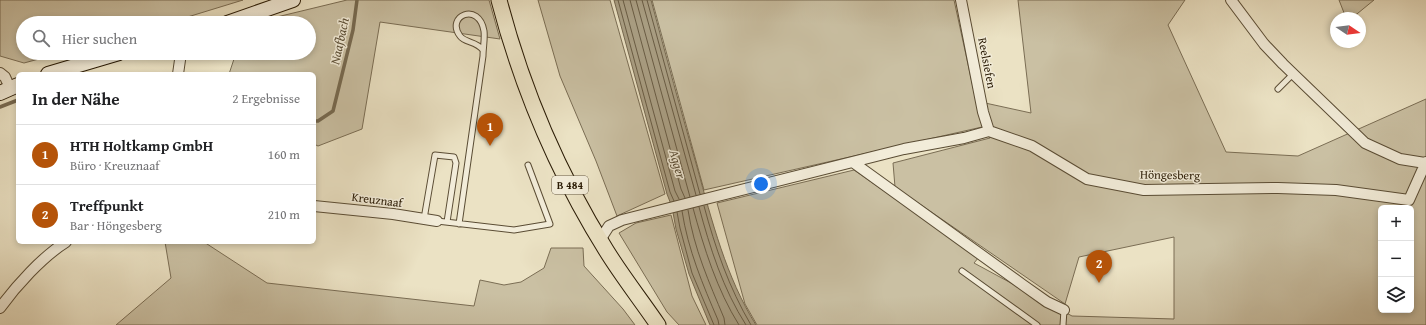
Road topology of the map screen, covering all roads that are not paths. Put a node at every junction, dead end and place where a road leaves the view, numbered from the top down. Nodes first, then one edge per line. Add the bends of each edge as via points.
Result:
1 (499, 0) edge
2 (961, 0) edge
3 (1231, 0) edge
4 (287, 1) edge
5 (246, 16) edge
6 (483, 50) junction
7 (95, 60) edge
8 (180, 60) edge
9 (55, 72) edge
10 (178, 72) edge
11 (0, 73) edge
12 (1293, 74) junction
13 (9, 88) edge
14 (1278, 89) dead end
15 (989, 131) junction
16 (1426, 162) edge
17 (854, 163) junction
18 (528, 165) dead end
19 (316, 206) edge
20 (424, 219) junction
21 (442, 222) junction
22 (459, 224) junction
23 (600, 240) junction
24 (64, 244) edge
25 (962, 271) dead end
26 (0, 308) edge
27 (1064, 310) joint
28 (658, 325) edge
29 (1037, 325) edge
30 (1063, 325) edge

1 - 23 main road, B 484 via 520,72 552,150
2 - 15 street, Reelsiefen
3 - 12 street, Höngesberg via 1264,44
4 - 5 street
6 - 6 lane via 482,24 478,17 465,13 457,22 459,36
6 - 22 lane
7 - 9 street
8 - 10 street
11 - 13 street via 5,77
12 - 14 lane
12 - 16 street, Höngesberg via 1365,143 1400,159
15 - 16 street, Höngesberg via 1032,146 1087,179 1144,190 1336,190 1409,200
15 - 17 street via 904,149
17 - 23 street via 634,217 610,226
17 - 27 street via 1047,302
18 - 22 lane via 550,224 514,230
19 - 20 street, Kreuznaaf
20 - 21 street, Kreuznaaf
20 - 21 lane via 435,155 454,157 456,163
21 - 22 lane
23 - 28 main road, B 484
24 - 26 street via 12,292
25 - 29 lane
27 - 30 lane

